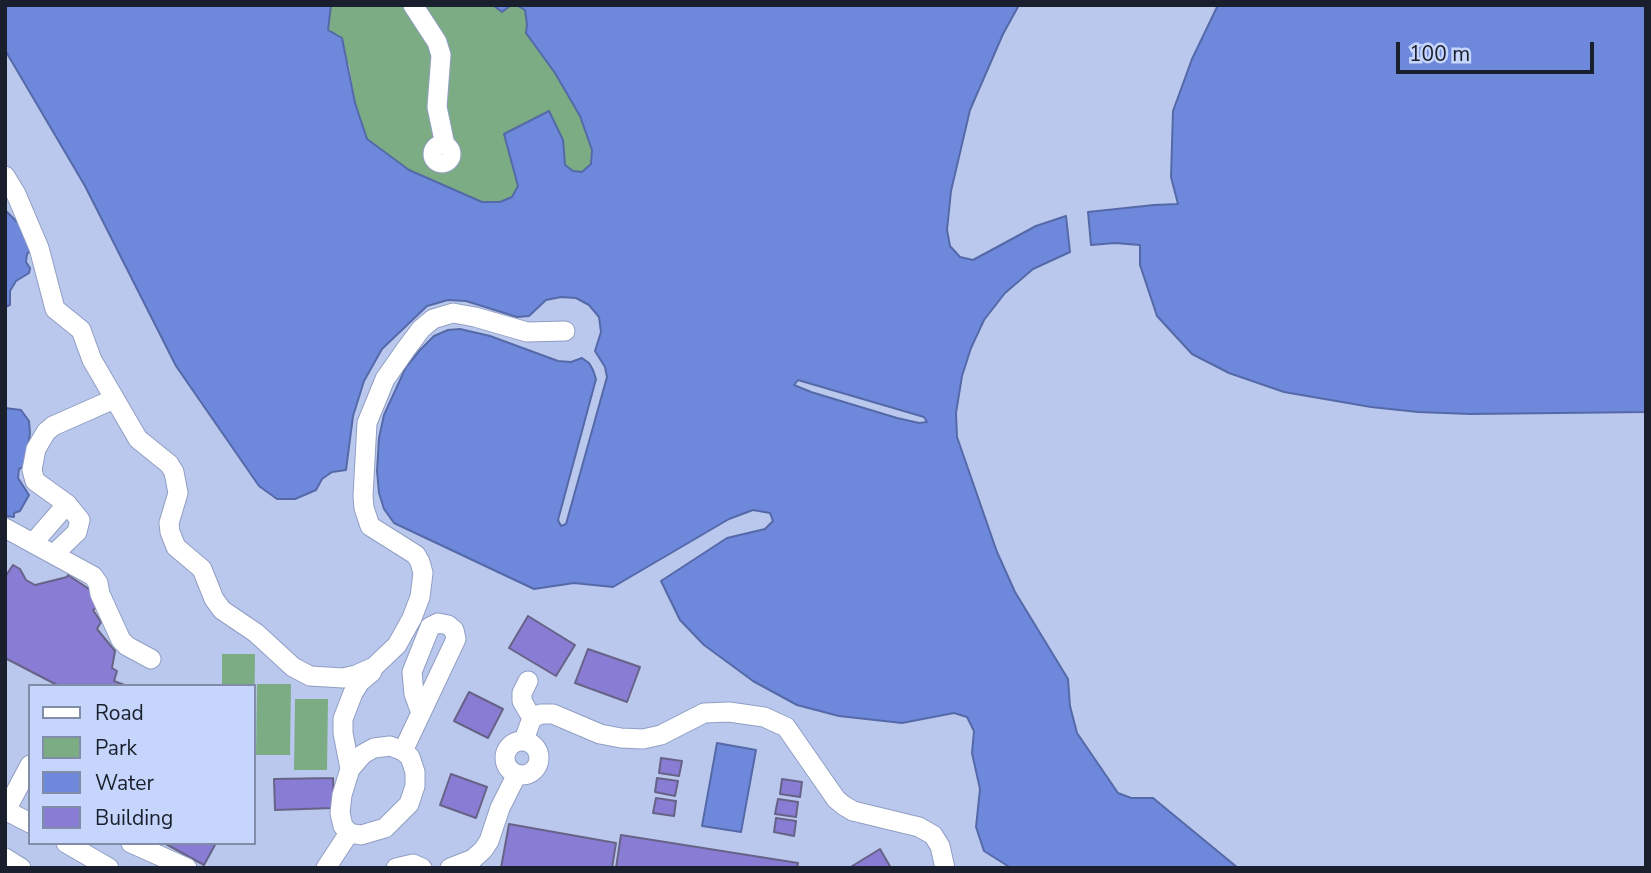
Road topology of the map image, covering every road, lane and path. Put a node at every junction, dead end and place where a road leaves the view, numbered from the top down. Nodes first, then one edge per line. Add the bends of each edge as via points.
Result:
1 (413, 5) edge
2 (444, 145) dead end
3 (5, 176) edge
4 (565, 331) dead end
5 (114, 399) junction
6 (67, 504) junction
7 (5, 527) edge
8 (34, 542) junction
9 (54, 554) junction
10 (150, 659) dead end
11 (358, 679) junction
12 (528, 681) dead end
13 (421, 713) dead end
14 (532, 718) junction
15 (403, 751) junction
16 (350, 769) junction
17 (27, 776) edge
18 (6, 811) edge
19 (28, 822) edge
20 (349, 833) junction
21 (70, 845) edge
22 (135, 845) edge
23 (5, 858) edge
24 (99, 859) edge
25 (21, 868) edge
26 (187, 868) edge
27 (326, 868) edge
28 (396, 868) edge
29 (422, 868) edge
30 (450, 868) edge
31 (945, 868) edge

1 - 2 lane via 441,55 437,107
3 - 5 lane via 39,248 55,309 81,330
4 - 11 lane via 527,332 475,317 443,315 421,329 385,379 367,423 364,508 375,531 416,555 425,605 403,650
5 - 6 lane via 53,426 36,449 35,481
5 - 11 lane via 138,439 174,472 178,494 170,532 179,552 202,569 222,610 301,672 320,678
6 - 8 lane
6 - 9 lane via 80,520 79,528
7 - 8 lane
8 - 9 lane
9 - 10 lane via 96,579 121,640
11 - 16 lane via 343,719
12 - 14 lane via 522,701
13 - 15 lane
14 - 30 lane via 524,740 537,749 538,765 525,775 517,774 483,850
14 - 31 lane via 553,715 600,734 643,739 704,713 729,712 775,721 795,737 836,799 853,811 919,827 933,835
15 - 16 lane via 390,746 374,748
15 - 20 lane via 411,757 415,772 409,804 385,828 361,835
16 - 20 lane via 340,813 342,826
17 - 18 lane
18 - 19 lane
20 - 27 lane
21 - 24 lane
22 - 26 lane
23 - 25 lane
28 - 29 lane via 413,864

